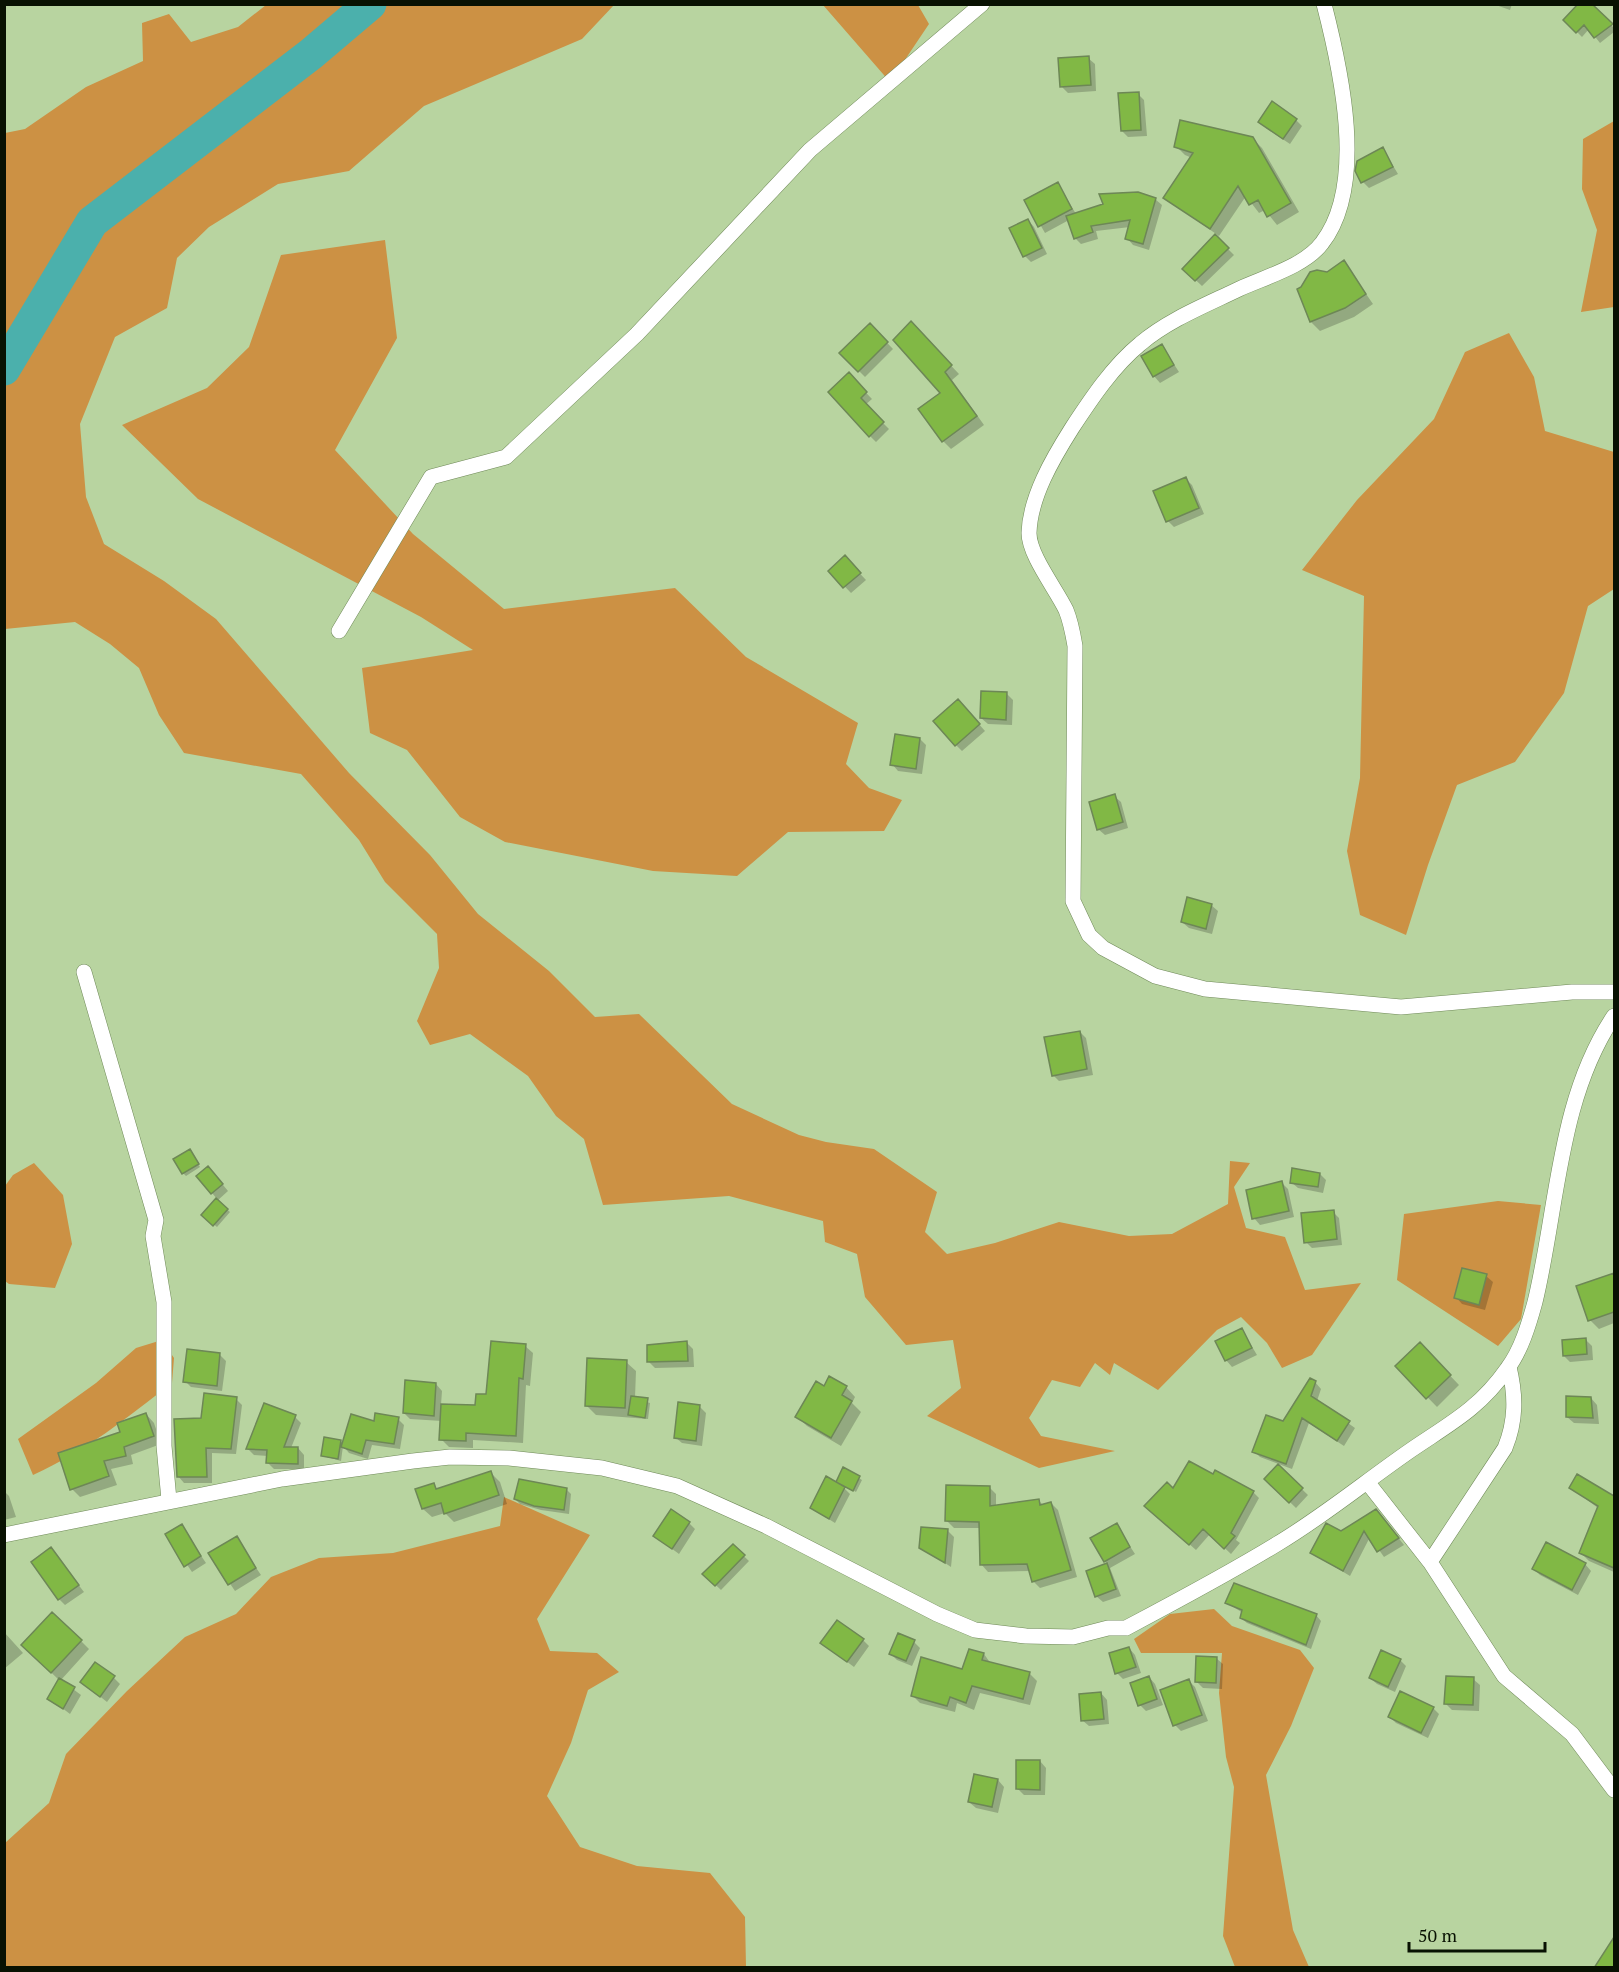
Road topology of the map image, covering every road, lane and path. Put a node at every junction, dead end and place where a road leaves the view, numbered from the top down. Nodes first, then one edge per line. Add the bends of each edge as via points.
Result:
1 (982, 4) edge
2 (1324, 4) edge
3 (339, 632) dead end
4 (84, 972) dead end
5 (1614, 992) edge
6 (1614, 1016) edge
7 (1509, 1367) junction
8 (1368, 1483) junction
9 (169, 1500) junction
10 (4, 1535) edge
11 (1430, 1562) junction
12 (1614, 1790) edge

1 - 3 street via 810,150 637,334 506,457 431,477
2 - 5 street via 1342,91 1346,162 1343,196 1322,245 1302,260 1197,310 1139,344 1072,428 1035,504 1030,538 1066,610 1075,646 1073,901 1089,935 1103,948 1155,976 1205,989 1401,1007
4 - 9 street via 156,1220 153,1236 164,1302 163,1424
6 - 7 street via 1587,1063 1575,1100 1534,1303
7 - 8 street via 1463,1416
7 - 11 street via 1514,1393 1512,1431 1488,1479
8 - 9 street via 1279,1544 1126,1628 1108,1628 1073,1637 975,1630 705,1497 602,1468 509,1458 450,1457 282,1479
8 - 11 street
9 - 10 street
11 - 12 street via 1504,1676 1572,1734

